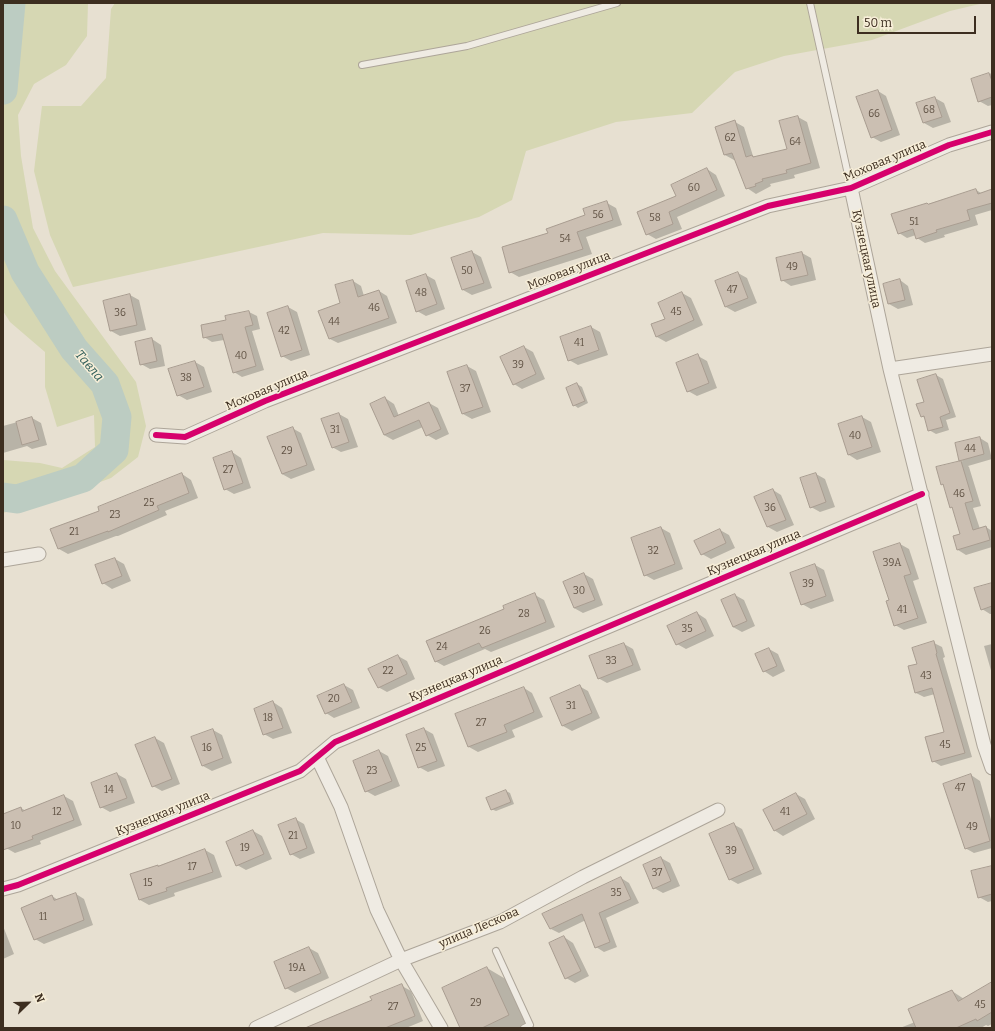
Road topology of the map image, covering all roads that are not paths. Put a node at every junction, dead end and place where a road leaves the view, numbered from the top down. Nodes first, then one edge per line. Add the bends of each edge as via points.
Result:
1 (617, 3) edge
2 (810, 3) edge
3 (362, 65) dead end
4 (992, 132) edge
5 (851, 188) junction
6 (992, 354) edge
7 (890, 369) junction
8 (156, 435) dead end
9 (922, 494) junction
10 (39, 554) dead end
11 (3, 560) edge
12 (317, 757) junction
13 (992, 768) edge
14 (718, 810) dead end
15 (3, 889) edge
16 (496, 950) dead end
17 (401, 960) junction
18 (256, 1028) edge
19 (441, 1028) edge
20 (524, 1028) edge

1 - 3 lane via 467,46
2 - 5 lane
4 - 5 street, Моховая улица via 949,145
5 - 7 street, Кузнецкая улица
5 - 8 street, Моховая улица via 768,206 265,401 186,437
6 - 7 street
7 - 9 street, Кузнецкая улица
9 - 12 street, Кузнецкая улица via 335,742
9 - 13 street, Кузнецкая улица via 984,745
10 - 11 street
12 - 15 street, Кузнецкая улица via 300,770
12 - 17 street via 341,807 377,910
14 - 17 street, улица Лескова via 583,877 500,922
16 - 20 lane via 530,1025
17 - 18 street, улица Лескова
17 - 19 street

